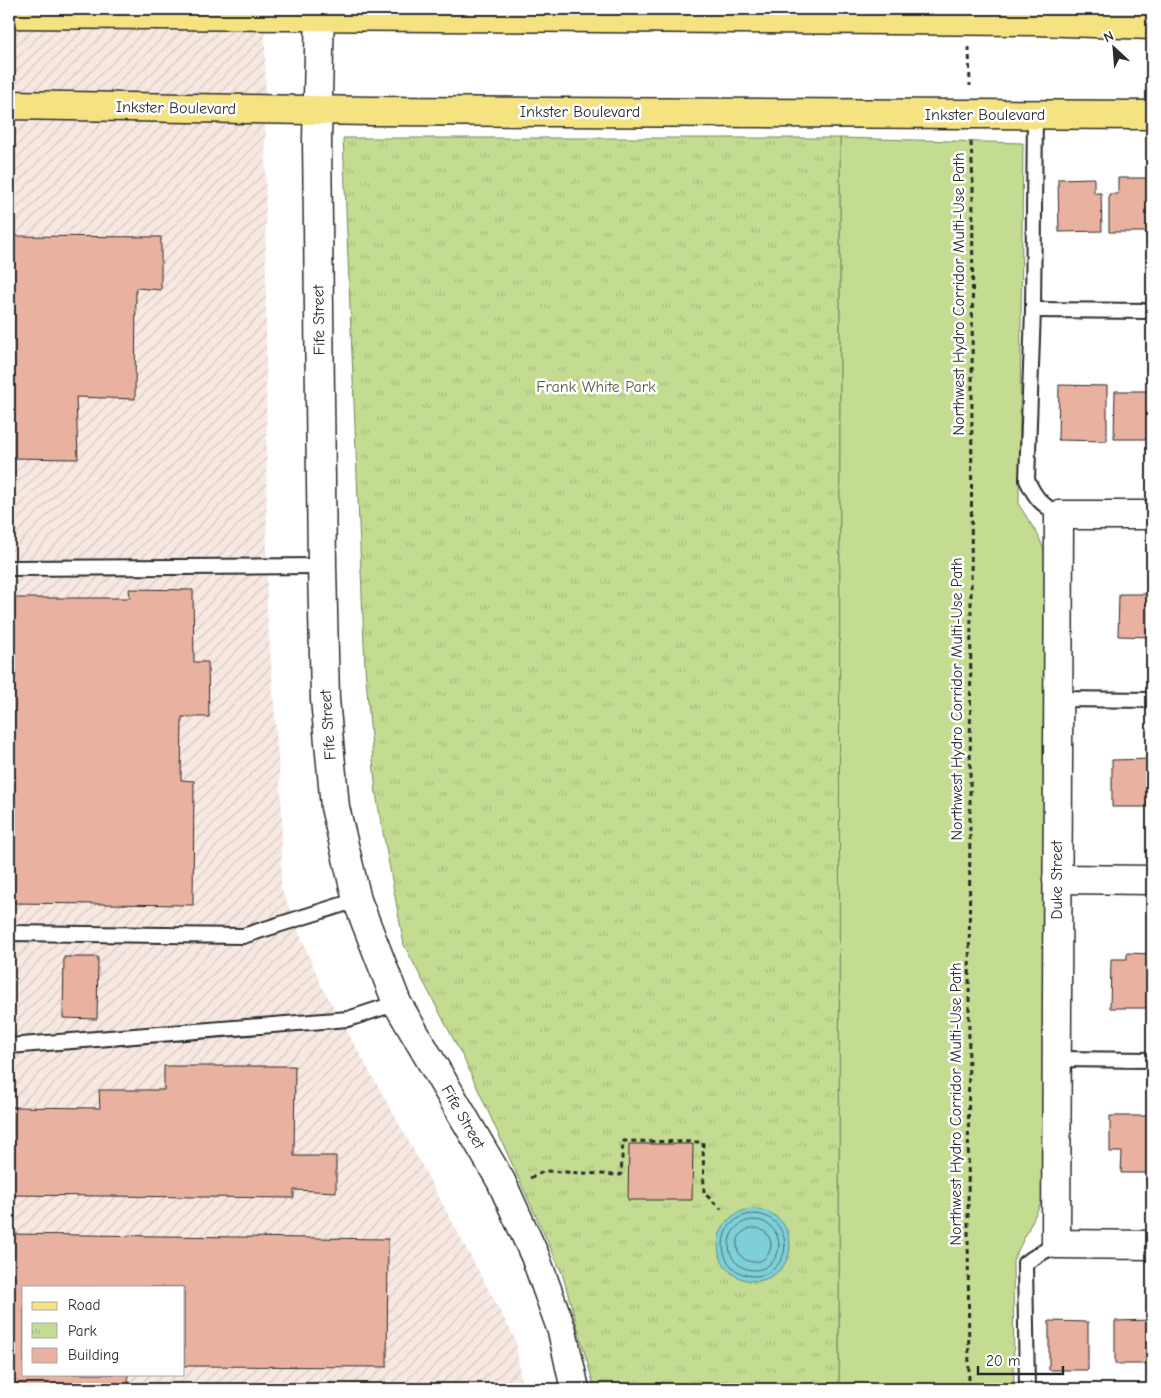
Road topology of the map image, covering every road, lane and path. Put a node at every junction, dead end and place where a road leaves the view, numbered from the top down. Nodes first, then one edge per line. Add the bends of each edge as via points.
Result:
1 (320, 12) edge
2 (553, 13) edge
3 (9, 14) edge
4 (1036, 15) edge
5 (968, 20) junction
6 (1152, 25) edge
7 (9, 106) edge
8 (317, 110) junction
9 (971, 115) junction
10 (1035, 115) junction
11 (1152, 115) edge
12 (1033, 310) junction
13 (1152, 311) edge
14 (1058, 515) junction
15 (1152, 515) edge
16 (322, 566) junction
17 (9, 568) edge
18 (1058, 699) junction
19 (1152, 700) edge
20 (1057, 879) junction
21 (1152, 880) edge
22 (357, 900) junction
23 (9, 933) edge
24 (397, 1003) junction
25 (9, 1046) edge
26 (1056, 1059) junction
27 (1152, 1060) edge
28 (504, 1190) junction
29 (721, 1209) dead end
30 (1056, 1244) junction
31 (1152, 1245) edge
32 (575, 1389) edge
33 (969, 1389) edge
34 (1027, 1389) edge

1 - 2 main road
1 - 3 main road
1 - 8 street, Fife Street
2 - 5 main road
4 - 5 main road
4 - 6 main road
5 - 9 path, Northwest Hydro Corridor Multi-Use Path
7 - 8 main road, Inkster Boulevard
8 - 9 main road, Inkster Boulevard
8 - 16 street, Fife Street
9 - 10 main road, Inkster Boulevard
9 - 33 path, Northwest Hydro Corridor Multi-Use Path
10 - 11 main road, Inkster Boulevard
10 - 12 lane
12 - 13 lane
12 - 14 lane via 1027,480 1035,496
14 - 15 street
14 - 18 street, Duke Street
16 - 17 lane
16 - 22 street, Fife Street via 325,699 335,807
18 - 19 lane
18 - 20 street, Duke Street
20 - 21 street
20 - 26 street, Duke Street
22 - 23 lane via 243,936
22 - 24 street, Fife Street
24 - 25 lane via 348,1019
24 - 28 street, Fife Street
26 - 27 lane
26 - 30 street, Duke Street
28 - 29 path via 545,1171 621,1175 622,1141 703,1142 704,1193
28 - 32 street, Fife Street via 535,1256 558,1321
30 - 31 street
30 - 34 lane via 1025,1263

